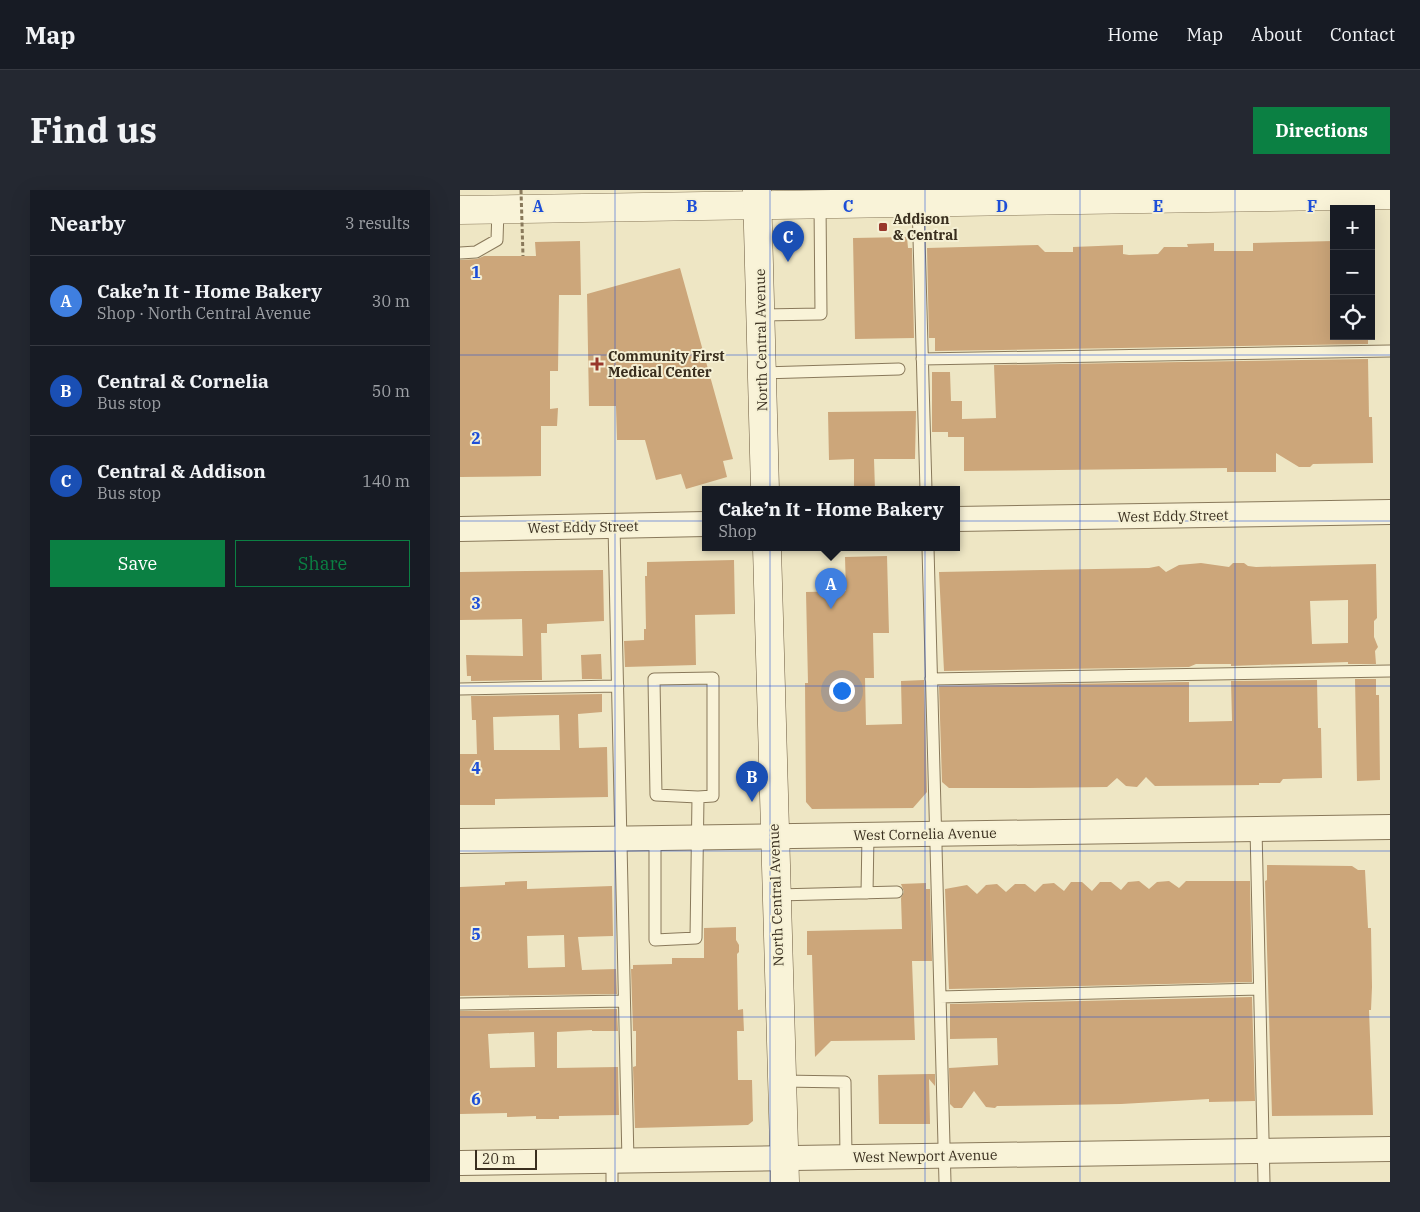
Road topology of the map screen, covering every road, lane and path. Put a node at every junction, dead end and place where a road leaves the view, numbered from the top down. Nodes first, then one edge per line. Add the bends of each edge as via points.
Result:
1 (520, 190) edge
2 (1238, 194) edge
3 (1078, 195) edge
4 (1390, 195) edge
5 (891, 196) edge
6 (918, 196) edge
7 (758, 198) edge
8 (820, 204) junction
9 (498, 209) junction
10 (460, 210) edge
11 (460, 253) edge
12 (523, 256) dead end
13 (760, 315) junction
14 (1390, 351) edge
15 (922, 359) junction
16 (899, 369) dead end
17 (761, 373) junction
18 (765, 486) edge
19 (926, 486) edge
20 (1390, 512) edge
21 (960, 519) edge
22 (702, 524) edge
23 (614, 526) junction
24 (460, 529) edge
25 (766, 551) edge
26 (928, 551) edge
27 (1390, 671) edge
28 (931, 679) junction
29 (618, 686) junction
30 (460, 689) edge
31 (698, 797) junction
32 (1390, 826) edge
33 (1256, 829) junction
34 (936, 834) junction
35 (868, 835) junction
36 (775, 836) junction
37 (698, 837) junction
38 (621, 838) junction
39 (655, 838) junction
40 (460, 841) edge
41 (898, 892) dead end
42 (867, 893) junction
43 (776, 895) junction
44 (1259, 989) junction
45 (940, 997) junction
46 (624, 1001) junction
47 (460, 1004) edge
48 (782, 1081) junction
49 (1390, 1149) edge
50 (1264, 1151) junction
51 (945, 1156) junction
52 (846, 1157) junction
53 (460, 1163) edge
54 (617, 1168) edge
55 (785, 1170) edge
56 (945, 1182) edge
57 (1264, 1182) edge

1 - 12 path, bridge
2 - 3 street
2 - 4 street
3 - 6 street
5 - 6 street
5 - 8 street
6 - 15 lane
7 - 8 street
7 - 9 street
7 - 13 street, North Central Avenue
8 - 13 lane via 821,314
9 - 10 street
9 - 11 lane via 497,240 476,252
13 - 17 street, North Central Avenue
14 - 15 lane
15 - 19 lane
16 - 17 lane
17 - 18 street, North Central Avenue
20 - 21 street, West Eddy Street
22 - 23 street, West Eddy Street
23 - 24 street, West Eddy Street
23 - 29 lane
25 - 36 street, North Central Avenue
26 - 28 lane
27 - 28 lane
28 - 34 lane
29 - 30 lane
29 - 38 lane
31 - 31 lane via 656,795 654,679 713,678 713,796
31 - 37 lane
32 - 33 street, West Cornelia Avenue
33 - 34 street, West Cornelia Avenue
33 - 44 lane
34 - 35 street, West Cornelia Avenue
34 - 45 lane
35 - 36 street, West Cornelia Avenue
35 - 42 lane
36 - 37 street, West Cornelia Avenue
36 - 43 street, North Central Avenue
37 - 39 street, West Cornelia Avenue
37 - 39 lane via 696,938 655,940
38 - 39 street, West Cornelia Avenue
38 - 40 street, West Cornelia Avenue
38 - 46 lane
41 - 42 lane
42 - 43 lane
43 - 48 street, North Central Avenue
44 - 45 lane
44 - 50 lane
45 - 51 lane
46 - 47 lane
46 - 54 lane
48 - 52 lane via 845,1082
48 - 55 street, North Central Avenue
49 - 50 street, West Newport Avenue
50 - 51 street, West Newport Avenue
50 - 57 lane
51 - 52 street, West Newport Avenue
51 - 56 lane
52 - 55 street, West Newport Avenue
53 - 54 street, West Newport Avenue
54 - 55 street, West Newport Avenue

